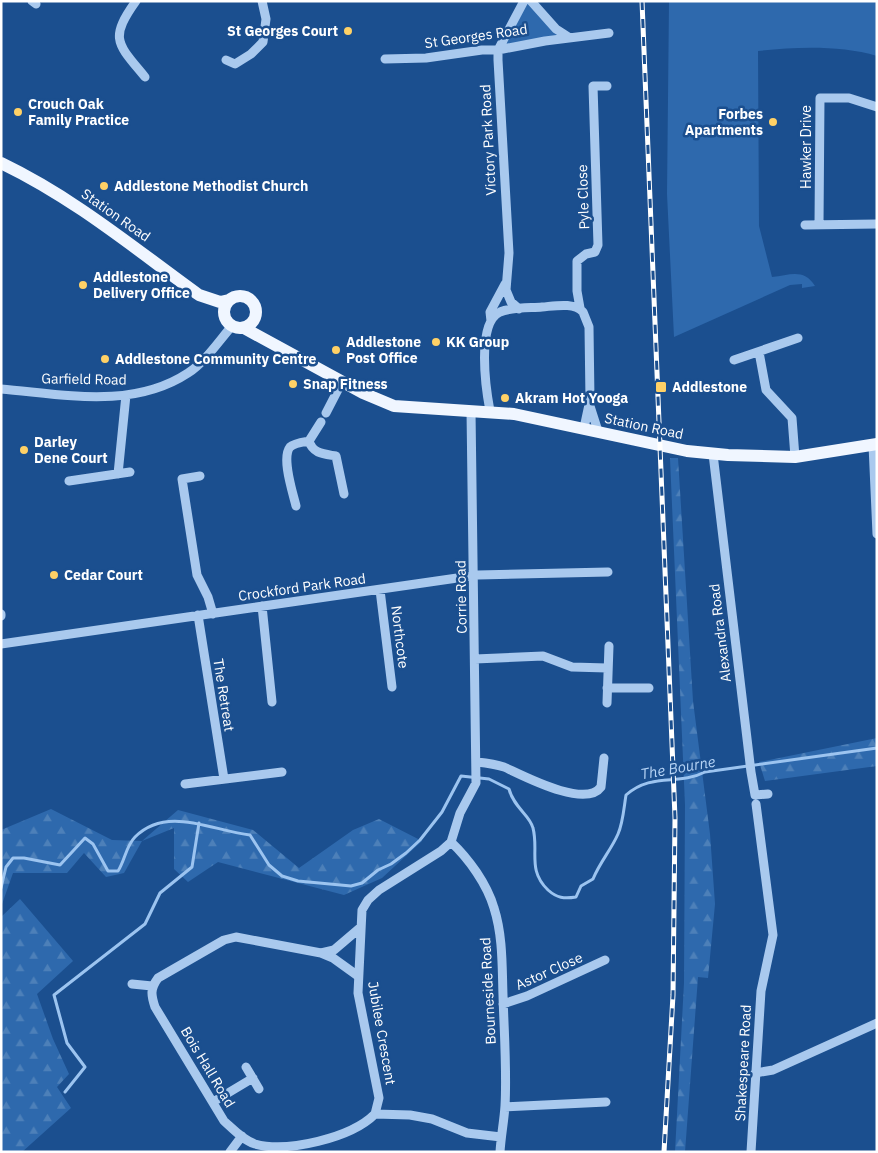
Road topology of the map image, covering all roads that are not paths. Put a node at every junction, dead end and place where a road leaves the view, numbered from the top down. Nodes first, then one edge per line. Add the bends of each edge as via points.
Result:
1 (136, 1) edge
2 (262, 1) edge
3 (524, 1) edge
4 (531, 1) edge
5 (609, 33) dead end
6 (570, 38) junction
7 (498, 50) junction
8 (385, 59) dead end
9 (226, 60) dead end
10 (145, 76) dead end
11 (607, 86) dead end
12 (877, 107) edge
13 (1, 163) edge
14 (804, 224) dead end
15 (820, 224) junction
16 (877, 224) edge
17 (506, 283) junction
18 (226, 306) junction
19 (580, 308) junction
20 (519, 309) junction
21 (254, 319) junction
22 (491, 321) junction
23 (238, 327) junction
24 (798, 338) dead end
25 (272, 342) junction
26 (758, 352) junction
27 (734, 360) dead end
28 (342, 382) junction
29 (1, 389) edge
30 (126, 395) junction
31 (590, 406) junction
32 (472, 411) junction
33 (490, 412) junction
34 (584, 428) junction
35 (598, 431) junction
36 (309, 441) junction
37 (875, 444) edge
38 (713, 454) junction
39 (795, 457) junction
40 (130, 472) dead end
41 (118, 474) junction
42 (200, 476) dead end
43 (69, 481) dead end
44 (344, 494) dead end
45 (296, 506) dead end
46 (877, 534) edge
47 (608, 572) dead end
48 (474, 576) junction
49 (380, 590) junction
50 (262, 606) junction
51 (213, 614) junction
52 (198, 615) junction
53 (1, 644) edge
54 (609, 646) dead end
55 (475, 659) junction
56 (607, 668) junction
57 (392, 687) dead end
58 (607, 688) junction
59 (649, 688) dead end
60 (282, 689) dead end
61 (271, 690) junction
62 (272, 702) dead end
63 (607, 703) dead end
64 (604, 758) dead end
65 (477, 767) junction
66 (282, 772) dead end
67 (542, 772) dead end
68 (224, 780) junction
69 (537, 782) junction
70 (185, 784) dead end
71 (768, 794) dead end
72 (756, 804) dead end
73 (451, 842) junction
74 (361, 927) junction
75 (321, 952) junction
76 (605, 960) dead end
77 (358, 976) junction
78 (132, 984) dead end
79 (152, 986) junction
80 (503, 1004) junction
81 (877, 1023) edge
82 (246, 1067) dead end
83 (755, 1073) junction
84 (253, 1078) junction
85 (259, 1090) dead end
86 (213, 1102) junction
87 (606, 1102) dead end
88 (505, 1107) junction
89 (375, 1114) junction
90 (242, 1136) junction
91 (501, 1137) junction
92 (307, 1148) edge
93 (230, 1152) edge
94 (500, 1152) edge
95 (751, 1152) edge

1 - 10 street via 118,30 119,43
2 - 9 street via 266,19 263,42 242,61 235,64
3 - 7 street, Victory Park Road
4 - 6 street, St Georges Road via 556,29
5 - 6 street, St Georges Road
6 - 7 street, St Georges Road
7 - 8 street, St Georges Road
7 - 17 street, Victory Park Road via 509,253
11 - 19 street, Pyle Close via 593,86 598,244 595,252 577,261
12 - 15 street, Hawker Drive via 849,98 820,98
13 - 18 main road, Station Road via 77,206 198,295
14 - 15 street
15 - 16 street
17 - 20 street, Victory Park Road via 507,295
17 - 22 street, Victory Park Road via 490,312
18 - 21 main road via 240,296 249,300 255,308
18 - 23 main road via 226,321
19 - 20 street
19 - 31 street via 589,327
20 - 22 street via 498,313
21 - 23 main road
21 - 25 main road, Station Road
22 - 33 street, Victory Park Road via 485,351
23 - 25 main road, Station Road
23 - 30 street, Garfield Road via 188,373 157,388
24 - 26 street
25 - 28 main road, Station Road
26 - 27 street
26 - 39 street via 766,390 792,418
28 - 32 main road, Station Road via 394,406
28 - 36 street
29 - 30 street, Garfield Road via 83,396
30 - 41 street
31 - 34 street
31 - 35 street
32 - 33 main road, Station Road
32 - 48 street, Corrie Road
33 - 34 main road, Station Road
34 - 35 main road, Station Road
35 - 38 main road, Station Road
36 - 44 street via 317,453 336,456
36 - 45 street via 290,446 288,452 286,465
37 - 39 main road, Station Road
37 - 46 street
38 - 39 main road, Station Road
38 - 71 street, Alexandra Road via 751,772 755,795
40 - 41 street
41 - 43 street
42 - 51 street via 182,479 197,575
47 - 48 street, Crockford Park Road
48 - 49 street, Crockford Park Road
48 - 55 street, Corrie Road
49 - 50 street, Crockford Park Road
49 - 57 street, Northcote
50 - 51 street, Crockford Park Road
50 - 61 street
51 - 52 street, Crockford Park Road
52 - 53 street, Crockford Park Road
52 - 68 street, The Retreat
54 - 56 street via 610,664
55 - 56 street via 542,656 572,667
55 - 65 street, Corrie Road
56 - 58 street
58 - 59 street
58 - 63 street
60 - 61 street
61 - 62 street
64 - 69 street via 598,790 563,792
65 - 69 street via 502,766
65 - 73 street, Corrie Road via 476,783 460,813
66 - 68 street
67 - 69 street
68 - 70 street
72 - 83 street, Shakespeare Road via 772,935 764,976
73 - 74 street via 373,895 362,910
73 - 80 street, Bourneside Road via 468,861 494,908 502,961
74 - 75 street via 334,950
74 - 77 street, Jubilee Crescent
75 - 77 street, Jubilee Crescent
75 - 79 street via 236,937 224,940 168,970
76 - 80 street, Astor Close
77 - 89 street, Jubilee Crescent via 358,993 379,1098
78 - 79 street
79 - 86 street, Bois Hall Road via 155,1007
80 - 88 street, Bourneside Road
81 - 83 street via 773,1070
82 - 84 street
83 - 95 street, Shakespeare Road
84 - 85 street
84 - 86 street
86 - 90 street, Bois Hall Road via 224,1121
87 - 88 street
88 - 91 street, Bourneside Road
89 - 91 street via 432,1119 467,1133
89 - 92 street, Bois Hall Road via 355,1129
90 - 92 street, Bois Hall Road via 255,1144
90 - 93 street
91 - 94 street, Bourneside Road

